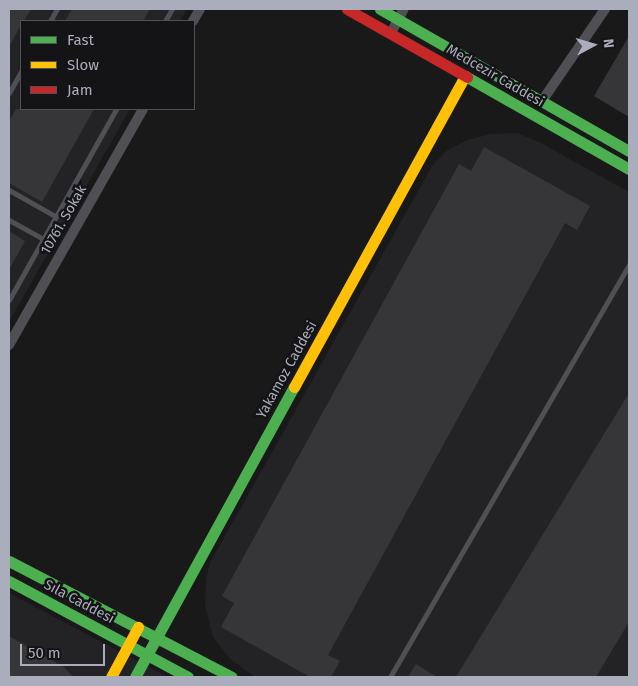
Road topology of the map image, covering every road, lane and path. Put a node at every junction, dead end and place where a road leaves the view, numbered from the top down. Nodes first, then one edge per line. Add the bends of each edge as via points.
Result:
1 (57, 9) edge
2 (172, 9) edge
3 (200, 9) edge
4 (347, 9) edge
5 (380, 9) edge
6 (404, 9) edge
7 (605, 9) edge
8 (398, 19) junction
9 (51, 20) edge
10 (166, 20) edge
11 (194, 20) edge
12 (391, 33) junction
13 (20, 73) edge
14 (465, 76) junction
15 (9, 93) edge
16 (542, 102) junction
17 (115, 110) edge
18 (142, 110) edge
19 (629, 151) edge
20 (629, 169) edge
21 (9, 190) edge
22 (55, 216) junction
23 (9, 220) edge
24 (43, 239) junction
25 (629, 264) edge
26 (9, 300) edge
27 (9, 345) edge
28 (9, 561) edge
29 (9, 581) edge
30 (138, 628) junction
31 (157, 637) junction
32 (128, 645) junction
33 (147, 655) junction
34 (111, 677) edge
35 (135, 677) edge
36 (188, 677) edge
37 (232, 677) edge
38 (390, 677) edge

1 - 9 lane
2 - 10 lane
3 - 11 street
4 - 12 street, Medcezir Caddesi
5 - 8 street, Medcezir Caddesi
6 - 8 street
7 - 16 street
8 - 12 street
8 - 16 street, Medcezir Caddesi
12 - 14 street, Medcezir Caddesi
13 - 15 lane
14 - 20 street, Medcezir Caddesi
14 - 31 street, Yakamoz Caddesi
16 - 19 street, Medcezir Caddesi
17 - 22 lane
18 - 27 street, 10761. Sokak
21 - 22 lane
22 - 24 lane
23 - 24 lane
24 - 26 lane
25 - 38 lane
28 - 30 street
29 - 32 street, Sıla Caddesi
30 - 31 street
30 - 32 street
31 - 33 street, Yakamoz Caddesi
31 - 37 street
32 - 33 street, Sıla Caddesi
32 - 34 street
33 - 35 street, Yakamoz Caddesi
33 - 36 street, Sıla Caddesi

